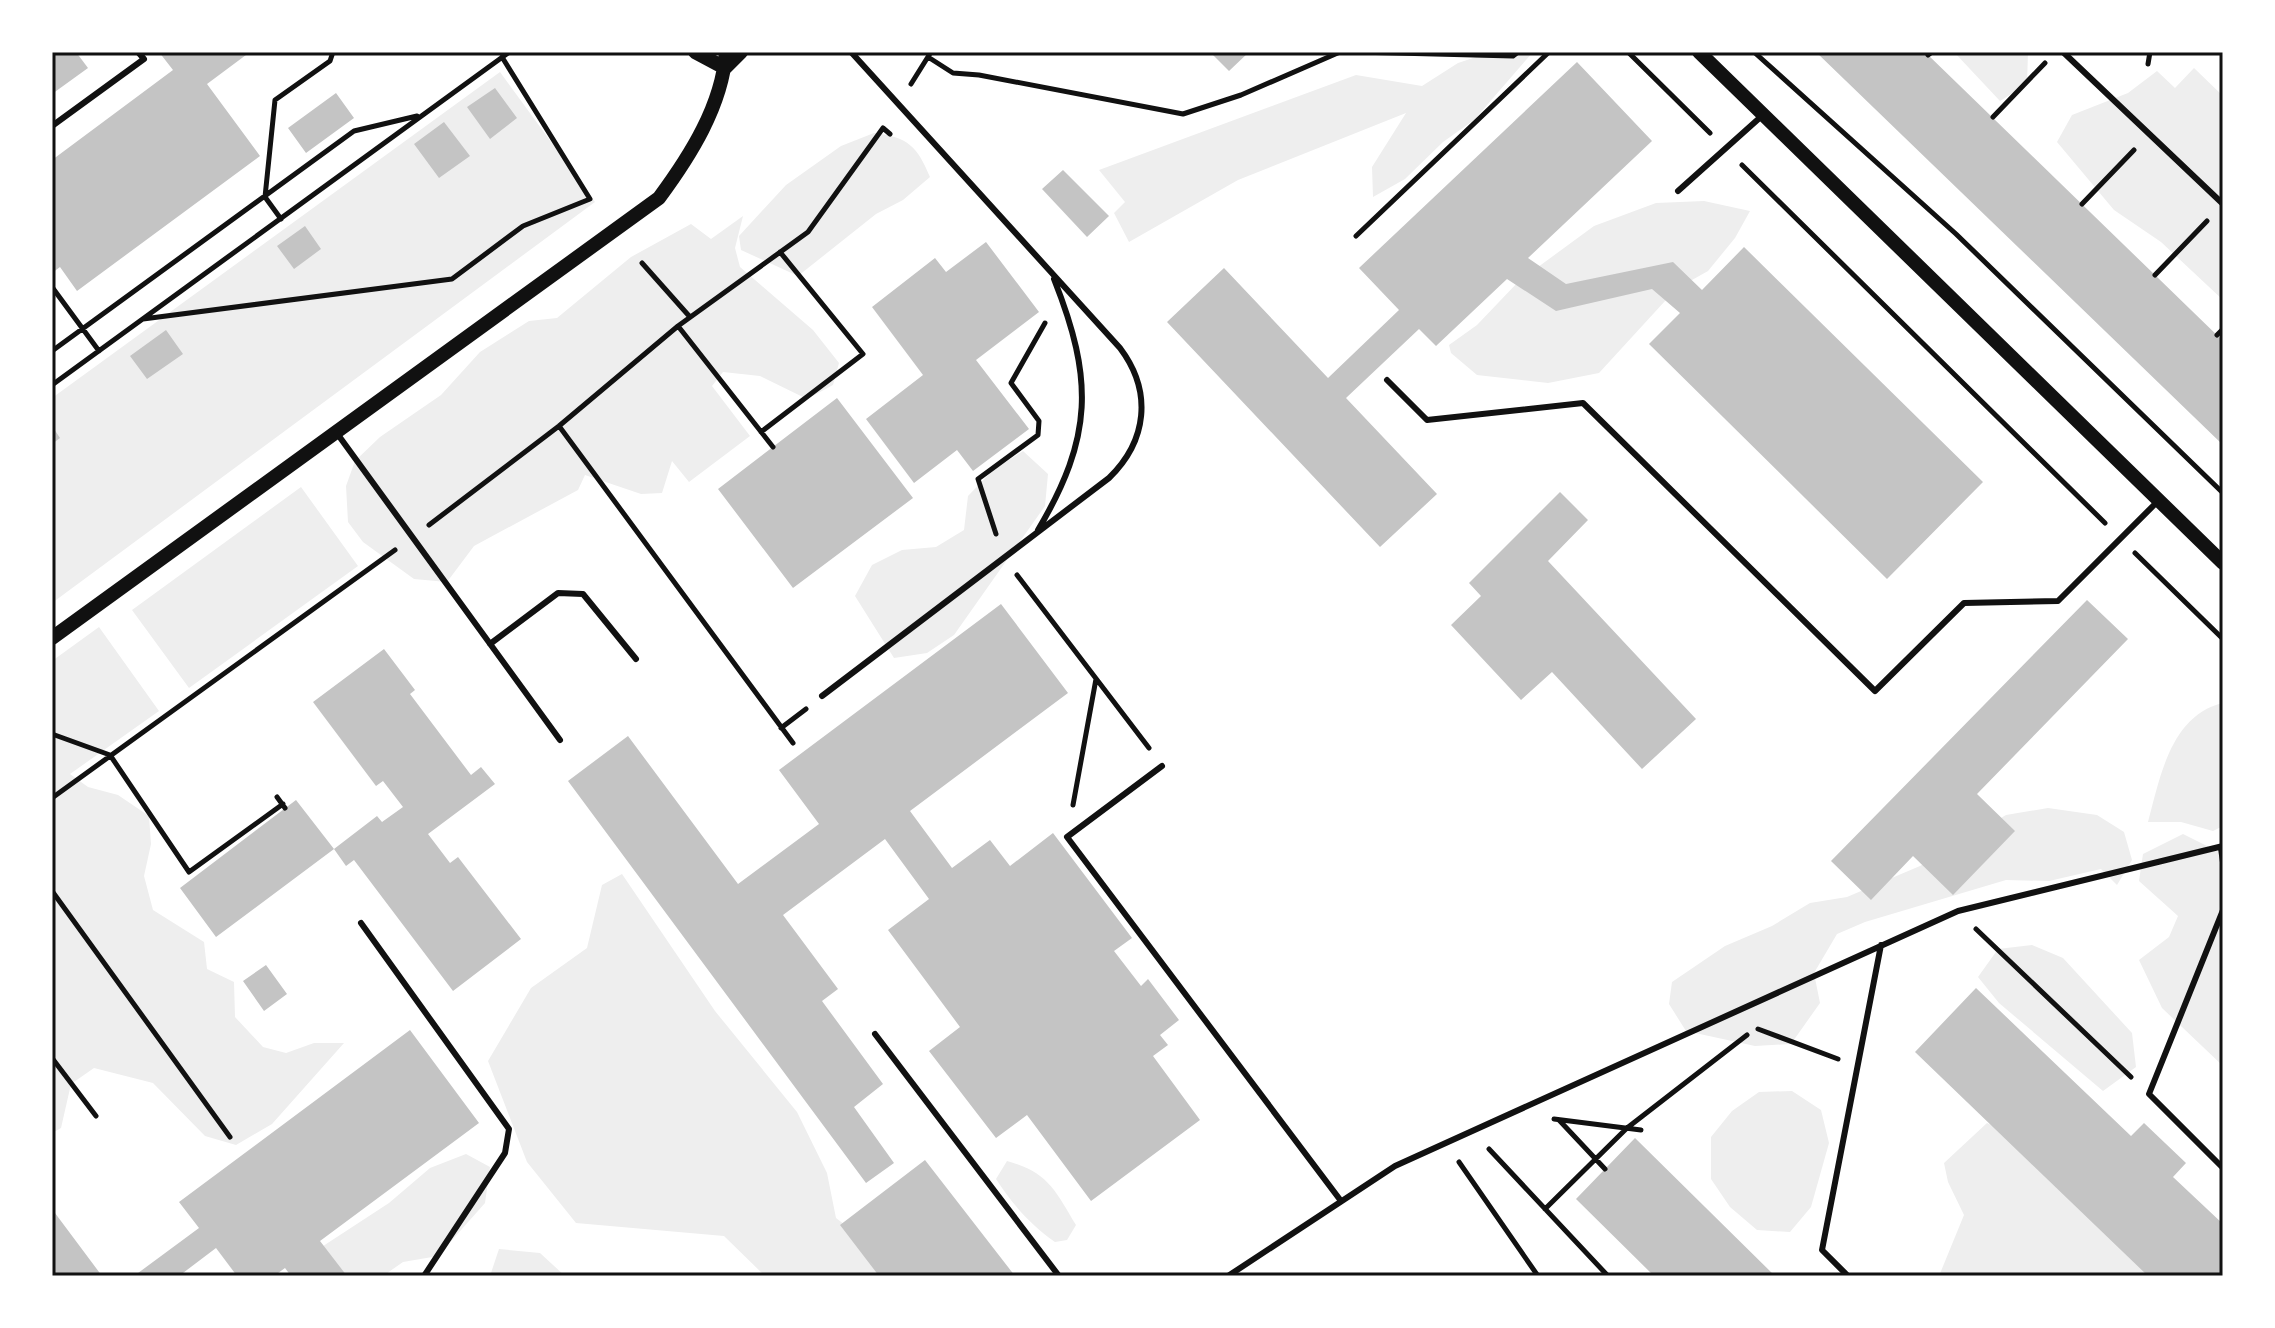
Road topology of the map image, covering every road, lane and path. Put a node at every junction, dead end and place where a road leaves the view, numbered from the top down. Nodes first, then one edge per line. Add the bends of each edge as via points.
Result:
1 (138, 52) edge
2 (333, 52) edge
3 (695, 52) edge
4 (726, 52) edge
5 (741, 52) edge
6 (851, 52) edge
7 (1340, 52) edge
8 (1356, 52) edge
9 (1518, 52) edge
10 (1549, 52) edge
11 (1628, 52) edge
12 (1699, 52) edge
13 (1754, 52) edge
14 (2056, 52) edge
15 (2063, 52) edge
16 (2150, 52) edge
17 (505, 55) edge
18 (929, 55) edge
19 (2148, 64) dead end
20 (725, 68) junction
21 (911, 85) dead end
22 (423, 114) junction
23 (1764, 114) junction
24 (1993, 117) dead end
25 (52, 126) edge
26 (2149, 134) junction
27 (894, 138) dead end
28 (1726, 149) junction
29 (1678, 191) dead end
30 (265, 197) junction
31 (2082, 204) dead end
32 (2223, 204) edge
33 (281, 219) junction
34 (1356, 236) dead end
35 (780, 252) junction
36 (642, 263) dead end
37 (1051, 272) junction
38 (2155, 275) dead end
39 (52, 287) edge
40 (690, 317) junction
41 (143, 319) junction
42 (1048, 319) dead end
43 (678, 326) junction
44 (84, 328) junction
45 (2223, 329) edge
46 (2217, 335) dead end
47 (52, 351) edge
48 (99, 351) junction
49 (1387, 380) dead end
50 (52, 385) edge
51 (559, 426) junction
52 (336, 432) junction
53 (761, 432) junction
54 (773, 447) dead end
55 (2223, 493) edge
56 (2159, 500) junction
57 (1035, 536) junction
58 (413, 537) junction
59 (2121, 538) junction
60 (1005, 559) junction
61 (2223, 563) edge
62 (52, 638) edge
63 (2223, 639) edge
64 (490, 644) junction
65 (636, 659) dead end
66 (1096, 679) junction
67 (822, 696) joint
68 (781, 728) junction
69 (52, 734) edge
70 (560, 740) dead end
71 (793, 743) dead end
72 (110, 755) junction
73 (1162, 766) joint
74 (277, 797) dead end
75 (52, 798) edge
76 (1067, 837) junction
77 (2222, 847) edge
78 (2223, 862) edge
79 (52, 891) edge
80 (2223, 910) edge
81 (1958, 911) junction
82 (361, 923) dead end
83 (1881, 945) junction
84 (1723, 1017) junction
85 (1768, 1019) dead end
86 (1756, 1028) junction
87 (875, 1034) dead end
88 (52, 1058) edge
89 (1858, 1066) junction
90 (2149, 1094) junction
91 (1520, 1108) junction
92 (96, 1116) dead end
93 (1559, 1120) junction
94 (1627, 1128) junction
95 (1641, 1130) dead end
96 (1472, 1131) junction
97 (230, 1137) dead end
98 (1446, 1142) junction
99 (1595, 1158) junction
100 (2223, 1168) edge
101 (1605, 1169) dead end
102 (1341, 1201) junction
103 (1545, 1209) junction
104 (424, 1276) edge
105 (1059, 1276) edge
106 (1228, 1276) edge
107 (1538, 1276) edge
108 (1608, 1276) edge
109 (1848, 1276) edge

1 - 25 lane via 144,59
2 - 30 path via 330,61 275,100
3 - 20 street
4 - 20 street
5 - 20 street
6 - 37 lane
7 - 18 path via 1183,114 953,73
8 - 9 path
10 - 34 path
11 - 28 path
12 - 23 street
13 - 55 path via 1956,234
14 - 24 path
15 - 26 lane
16 - 19 path
17 - 22 path
17 - 41 path via 590,199 523,226 452,279
18 - 21 path
20 - 52 street via 694,152 659,198
22 - 30 path via 354,131
22 - 33 path
23 - 28 lane
23 - 56 street
26 - 31 path
26 - 32 lane
27 - 35 path via 883,128 808,232
28 - 29 lane
28 - 59 path
30 - 33 path
30 - 44 path
32 - 38 path
33 - 41 path
35 - 40 path
35 - 53 path via 863,354
36 - 40 path
37 - 57 lane via 1075,343 1083,411 1076,452
37 - 57 lane via 1131,363 1143,416 1122,465
39 - 44 path
40 - 43 path
41 - 48 path
42 - 60 path via 1011,383 1039,421 1038,435 978,479
43 - 51 path
43 - 53 path
44 - 47 path
44 - 48 path
45 - 46 path
48 - 50 path
49 - 59 lane via 1427,420 1583,403 1875,691 1964,603 2058,601
51 - 58 path
51 - 68 path
52 - 58 lane
52 - 62 street
53 - 54 path
56 - 59 lane
56 - 61 street
57 - 60 lane
58 - 64 lane
58 - 72 path
59 - 63 path
60 - 66 path
60 - 67 lane
64 - 65 lane via 558,593 583,594
64 - 70 lane
66 - 73 path
66 - 76 path
67 - 68 path
68 - 71 path
69 - 72 path
72 - 74 path via 191,875 284,806
72 - 75 path
73 - 76 lane
76 - 102 lane
77 - 78 lane
77 - 81 lane
79 - 97 path
80 - 90 lane
81 - 83 lane
81 - 90 path
82 - 104 lane via 509,1129 505,1153
83 - 84 lane
83 - 89 lane
84 - 86 path
84 - 91 lane
85 - 86 path
86 - 89 path
86 - 94 path
87 - 105 lane
88 - 92 path
89 - 109 lane via 1822,1250
90 - 100 lane
91 - 93 path
91 - 96 lane
93 - 94 path
93 - 99 path
94 - 95 path
94 - 99 path
96 - 98 lane
96 - 103 path
98 - 102 lane via 1395,1166
98 - 107 path
99 - 101 path
99 - 103 path
102 - 106 lane
103 - 108 path

